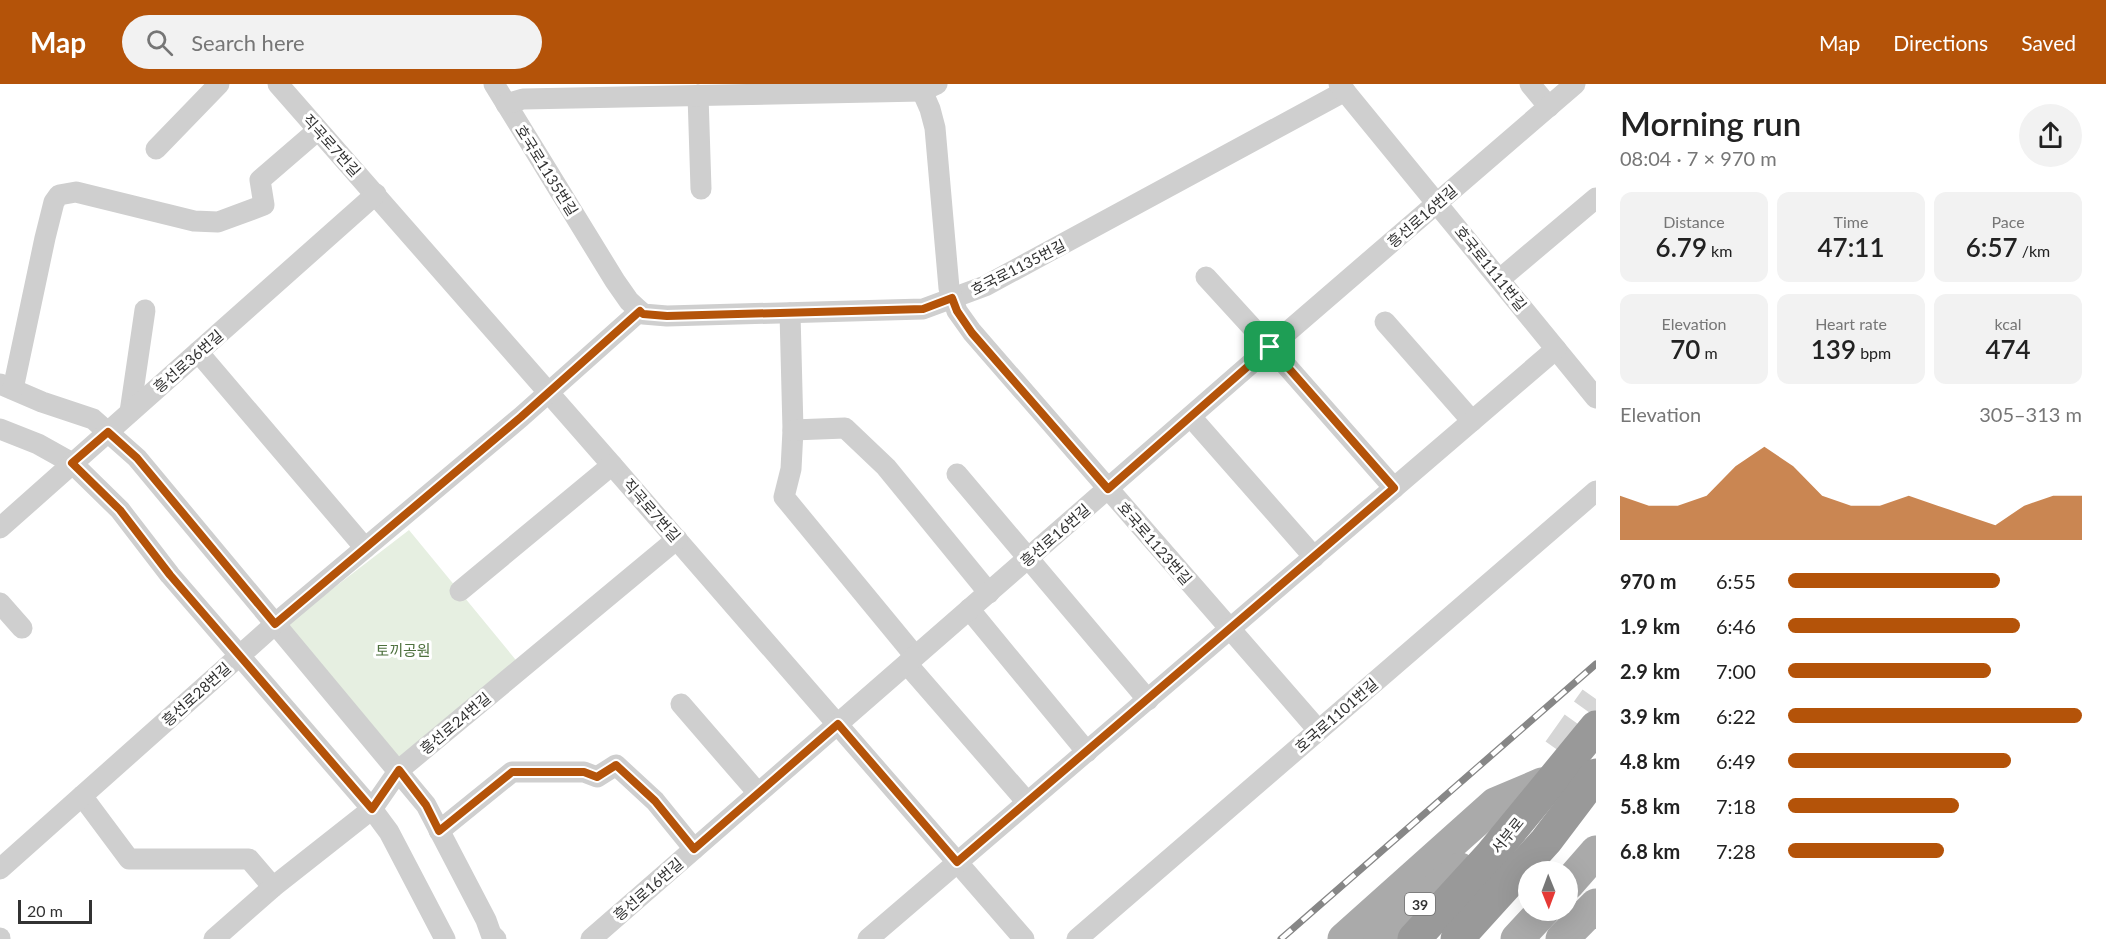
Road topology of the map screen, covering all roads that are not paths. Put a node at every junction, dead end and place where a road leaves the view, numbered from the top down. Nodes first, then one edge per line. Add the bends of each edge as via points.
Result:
1 (219, 84) edge
2 (278, 84) edge
3 (494, 84) edge
4 (1530, 84) edge
5 (1575, 84) edge
6 (926, 86) edge
7 (1342, 87) edge
8 (698, 95) junction
9 (506, 104) junction
10 (1549, 107) junction
11 (318, 130) junction
12 (156, 149) dead end
13 (701, 189) dead end
14 (376, 194) junction
15 (1596, 198) edge
16 (1438, 203) junction
17 (1206, 277) dead end
18 (1500, 279) junction
19 (952, 298) junction
20 (145, 310) dead end
21 (640, 311) junction
22 (790, 313) junction
23 (1385, 322) dead end
24 (1270, 347) junction
25 (1556, 349) junction
26 (198, 352) junction
27 (7, 386) edge
28 (549, 393) junction
29 (1596, 398) edge
30 (130, 412) junction
31 (1191, 417) junction
32 (1472, 421) junction
33 (0, 429) edge
34 (793, 430) junction
35 (108, 432) junction
36 (72, 463) junction
37 (612, 465) junction
38 (957, 474) dead end
39 (1394, 488) junction
40 (1108, 489) junction
41 (1596, 491) edge
42 (0, 528) edge
43 (677, 539) junction
44 (365, 548) junction
45 (1314, 557) junction
46 (1028, 559) junction
47 (460, 591) dead end
48 (989, 593) junction
49 (0, 603) edge
50 (969, 609) junction
51 (275, 624) junction
52 (22, 628) dead end
53 (1230, 629) junction
54 (240, 656) junction
55 (911, 660) junction
56 (1148, 700) junction
57 (681, 704) dead end
58 (838, 724) junction
59 (1596, 727) edge
60 (1318, 730) junction
61 (1087, 752) junction
62 (399, 770) junction
63 (1596, 775) edge
64 (758, 793) junction
65 (82, 796) junction
66 (1027, 802) junction
67 (372, 809) junction
68 (439, 831) junction
69 (694, 849) junction
70 (1596, 852) edge
71 (957, 862) junction
72 (0, 869) edge
73 (1460, 869) dead end
74 (1578, 873) edge
75 (273, 887) junction
76 (1596, 905) edge
77 (1534, 921) edge
78 (214, 939) edge
79 (446, 939) edge
80 (496, 939) edge
81 (591, 939) edge
82 (868, 939) edge
83 (1024, 939) edge
84 (1077, 939) edge
85 (1344, 939) edge
86 (1380, 939) edge
87 (1414, 939) edge
88 (1457, 939) edge
89 (1517, 939) edge
90 (1562, 939) edge

1 - 12 street
2 - 11 street, 직곡로7번길
3 - 9 street, 호국로1135번길
4 - 10 street
5 - 10 street, 흥선로16번길
6 - 8 street
6 - 19 street, 호국로1123번길 via 935,128
7 - 16 street, 호국로1111번길
7 - 19 street, 호국로1135번길 via 985,286
8 - 9 street via 523,99
8 - 13 street
9 - 21 street, 호국로1135번길 via 615,281
10 - 16 street, 흥선로16번길
11 - 14 street, 직곡로7번길
11 - 27 street via 260,180 264,205 218,222 194,221 76,192 59,195
14 - 26 street, 흥선로36번길
14 - 28 street, 직곡로7번길
15 - 18 street
16 - 18 street, 호국로1111번길
16 - 24 street, 흥선로16번길
17 - 24 street
18 - 25 street, 호국로1111번길
19 - 22 street, 호국로1135번길 via 923,309
19 - 40 street, 호국로1123번길 via 972,333
20 - 30 street
21 - 22 street, 호국로1135번길 via 667,316
21 - 28 street, 흥선로28번길
22 - 34 street
23 - 32 street
24 - 31 street, 흥선로16번길
24 - 39 street
25 - 29 street, 호국로1111번길
25 - 32 street
26 - 30 street, 흥선로36번길
26 - 44 street
27 - 35 street via 93,419
28 - 37 street, 직곡로7번길
28 - 44 street, 흥선로28번길
30 - 35 street, 흥선로36번길
31 - 40 street, 흥선로16번길
31 - 45 street
32 - 39 street
33 - 36 street
34 - 48 street via 845,428 886,467
34 - 55 street via 791,469 784,497
35 - 36 street, 흥선로36번길
35 - 51 street via 137,458
36 - 42 street, 흥선로36번길
36 - 54 street via 120,510
37 - 43 street, 직곡로7번길
37 - 47 street
38 - 46 street
39 - 45 street
40 - 46 street, 흥선로16번길
40 - 53 street, 호국로1123번길
41 - 60 street, 호국로1101번길
43 - 58 street, 직곡로7번길
43 - 62 street, 흥선로24번길
44 - 51 street, 흥선로28번길
45 - 53 street
46 - 48 street, 흥선로16번길
46 - 56 street
48 - 50 street, 흥선로16번길
49 - 52 street
50 - 55 street, 흥선로16번길
50 - 61 street
51 - 54 street, 흥선로28번길
51 - 62 street
53 - 56 street
53 - 60 street, 호국로1123번길
54 - 65 street, 흥선로28번길
54 - 67 street
55 - 58 street, 흥선로16번길
55 - 66 street
56 - 61 street
57 - 64 street
58 - 64 street, 흥선로16번길
58 - 71 street, 직곡로7번길
59 - 87 highway, 서부로, bridge via 1490,856
60 - 84 street, 호국로1101번길
61 - 66 street
62 - 67 street, 흥선로24번길
62 - 68 street via 426,805
63 - 85 main road via 1542,784 1495,804
63 - 88 highway, bridge via 1546,841
64 - 69 street, 흥선로16번길
65 - 72 street, 흥선로28번길
65 - 75 street via 129,859 249,859
66 - 71 street
67 - 75 street, 흥선로24번길
67 - 79 street via 389,832
68 - 69 street via 512,772 584,772 597,777 616,765 655,801
68 - 80 street
69 - 81 street, 흥선로16번길
70 - 74 main road
71 - 82 street
71 - 83 street, 직곡로7번길
73 - 86 main road, 39
75 - 78 street, 흥선로24번길
76 - 90 main road
77 - 89 main road

